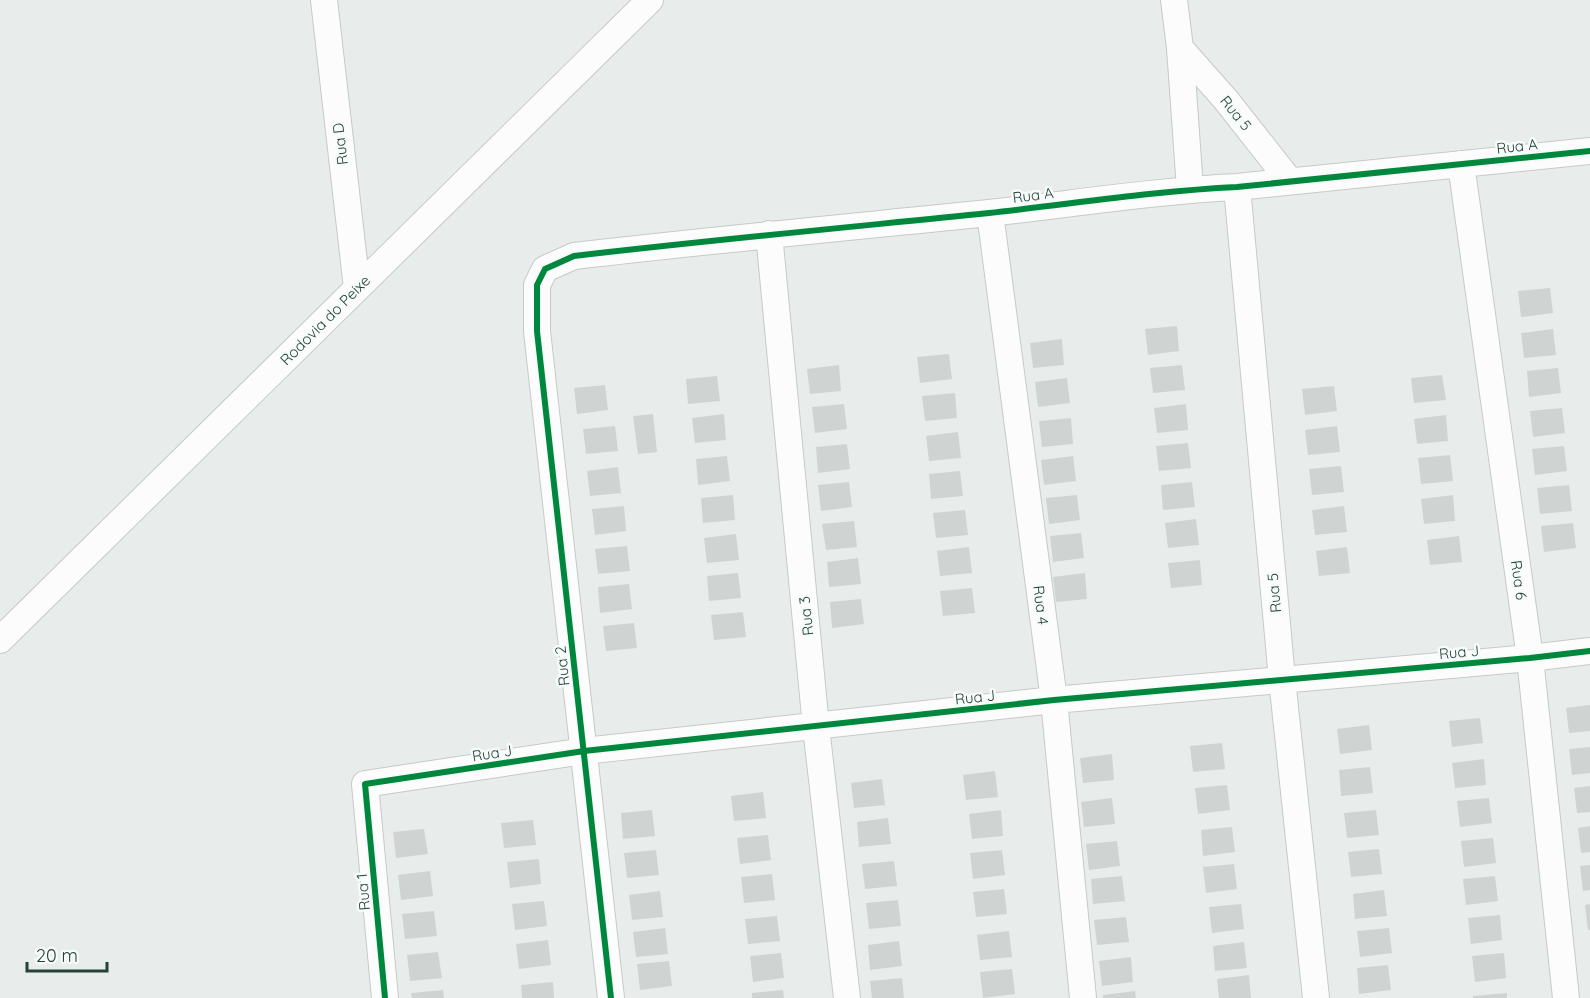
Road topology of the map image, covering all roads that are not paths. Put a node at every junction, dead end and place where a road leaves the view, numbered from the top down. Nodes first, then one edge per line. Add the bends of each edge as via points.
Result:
1 (324, 0) edge
2 (650, 0) edge
3 (1174, 0) edge
4 (1180, 48) junction
5 (1590, 151) edge
6 (1461, 164) junction
7 (1289, 180) junction
8 (1237, 187) junction
9 (1190, 189) junction
10 (990, 213) junction
11 (769, 234) junction
12 (357, 288) junction
13 (537, 331) joint
14 (0, 640) edge
15 (1590, 651) edge
16 (1530, 658) junction
17 (1282, 679) junction
18 (1054, 700) junction
19 (816, 727) junction
20 (584, 751) junction
21 (365, 784) joint
22 (385, 998) edge
23 (611, 998) edge
24 (847, 998) edge
25 (1083, 998) edge
26 (1316, 998) edge
27 (1566, 998) edge

1 - 12 street, Rua D
2 - 12 street, Rodovia do Peixe
3 - 4 street
4 - 7 street, Rua 5
4 - 9 street
5 - 6 street, Rua A
6 - 7 street, Rua A
6 - 16 street, Rua 6
7 - 8 street, Rua A
8 - 9 street, Rua A
8 - 17 street, Rua 5
9 - 10 street, Rua A
10 - 11 street, Rua A
10 - 18 street, Rua 4
11 - 13 street, Rua A via 574,256 545,269 537,285
11 - 19 street, Rua 3
12 - 14 street, Rodovia do Peixe
13 - 20 street, Rua 2
15 - 16 street, Rua J
16 - 17 street, Rua J
16 - 27 street, Rua 6
17 - 18 street, Rua J
17 - 26 street, Rua 5
18 - 19 street, Rua J
18 - 25 street, Rua 4
19 - 20 street, Rua J
19 - 24 street, Rua 3
20 - 21 street, Rua J
20 - 23 street, Rua 2
21 - 22 street, Rua 1

